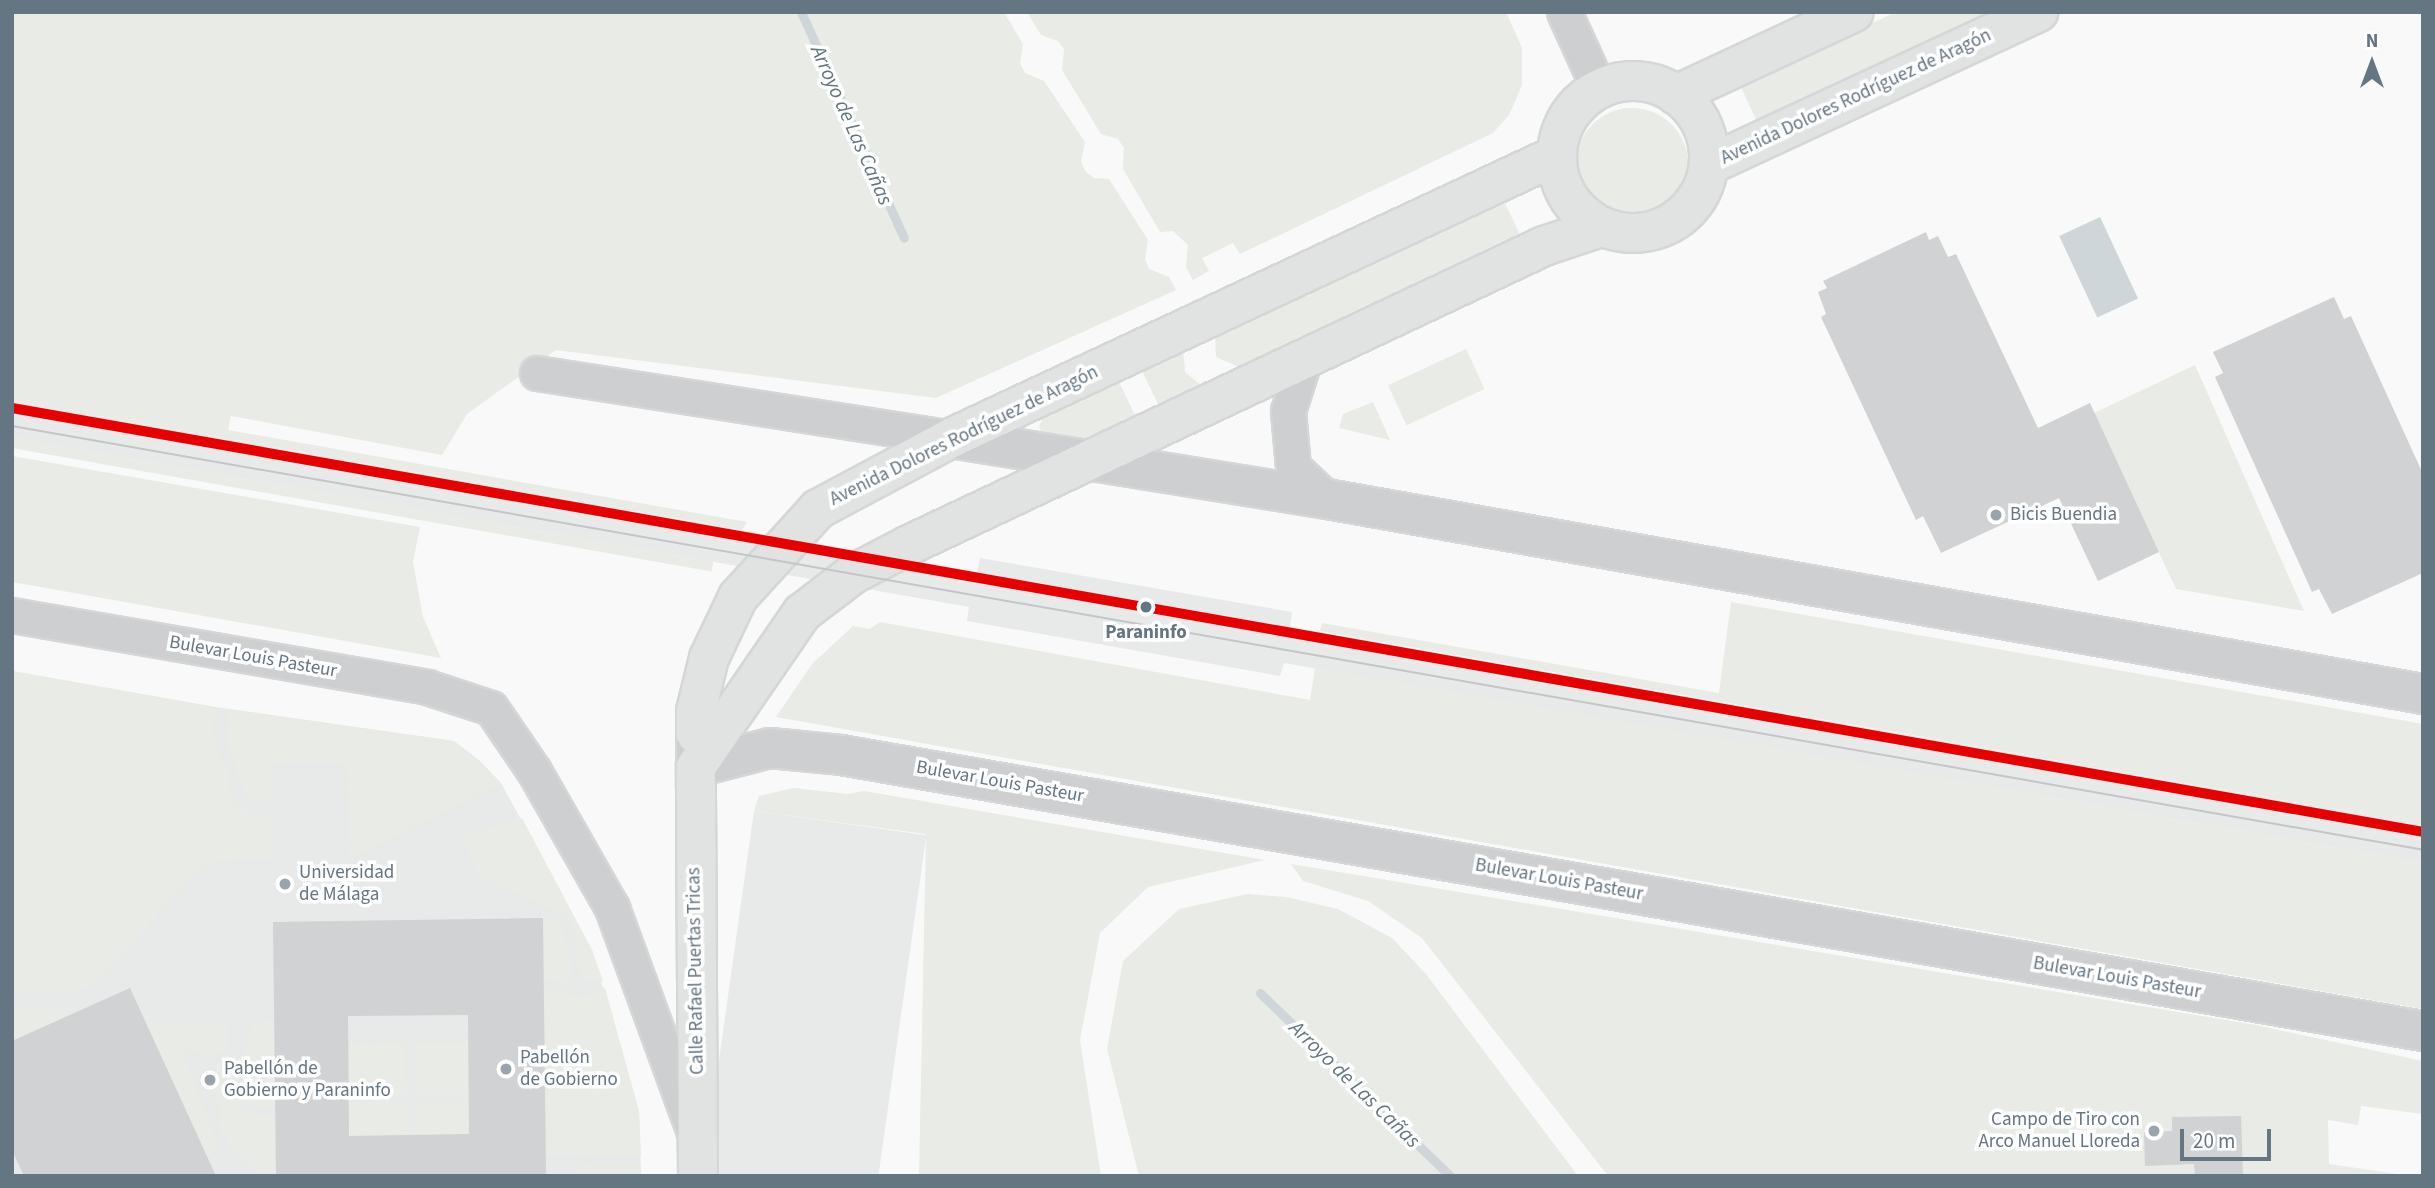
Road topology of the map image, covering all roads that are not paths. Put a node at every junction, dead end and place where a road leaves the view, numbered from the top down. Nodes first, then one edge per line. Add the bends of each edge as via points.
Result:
1 (1564, 12) edge
2 (1854, 12) edge
3 (2038, 12) edge
4 (1600, 89) junction
5 (1676, 95) junction
6 (1557, 155) junction
7 (1711, 164) junction
8 (1601, 227) junction
9 (1305, 358) junction
10 (537, 373) dead end
11 (951, 438) junction
12 (1086, 463) junction
13 (1327, 499) junction
14 (12, 615) edge
15 (2423, 694) edge
16 (696, 751) junction
17 (2423, 1031) edge
18 (698, 1160) edge

1 - 4 street
2 - 5 main road
3 - 7 main road, Avenida Dolores Rodríguez de Aragón
4 - 5 main road via 1633,81
4 - 6 main road via 1580,102 1563,126
5 - 7 main road via 1704,129
6 - 8 main road via 1560,181 1578,210
6 - 11 main road, Avenida Dolores Rodríguez de Aragón
7 - 8 main road via 1703,188 1688,210 1662,228 1633,234
8 - 9 main road via 1544,246
9 - 12 main road
9 - 13 street via 1288,411 1293,467
10 - 11 street
11 - 12 street
11 - 16 main road, Avenida Dolores Rodríguez de Aragón via 818,509 738,597 709,658 696,711
12 - 13 street
12 - 16 main road via 853,574 812,605
13 - 15 street
14 - 18 street, Bulevar Louis Pasteur via 427,687 491,708 540,780 612,908
16 - 17 street, Bulevar Louis Pasteur via 770,748 841,755
16 - 18 main road, Calle Rafael Puertas Tricas

